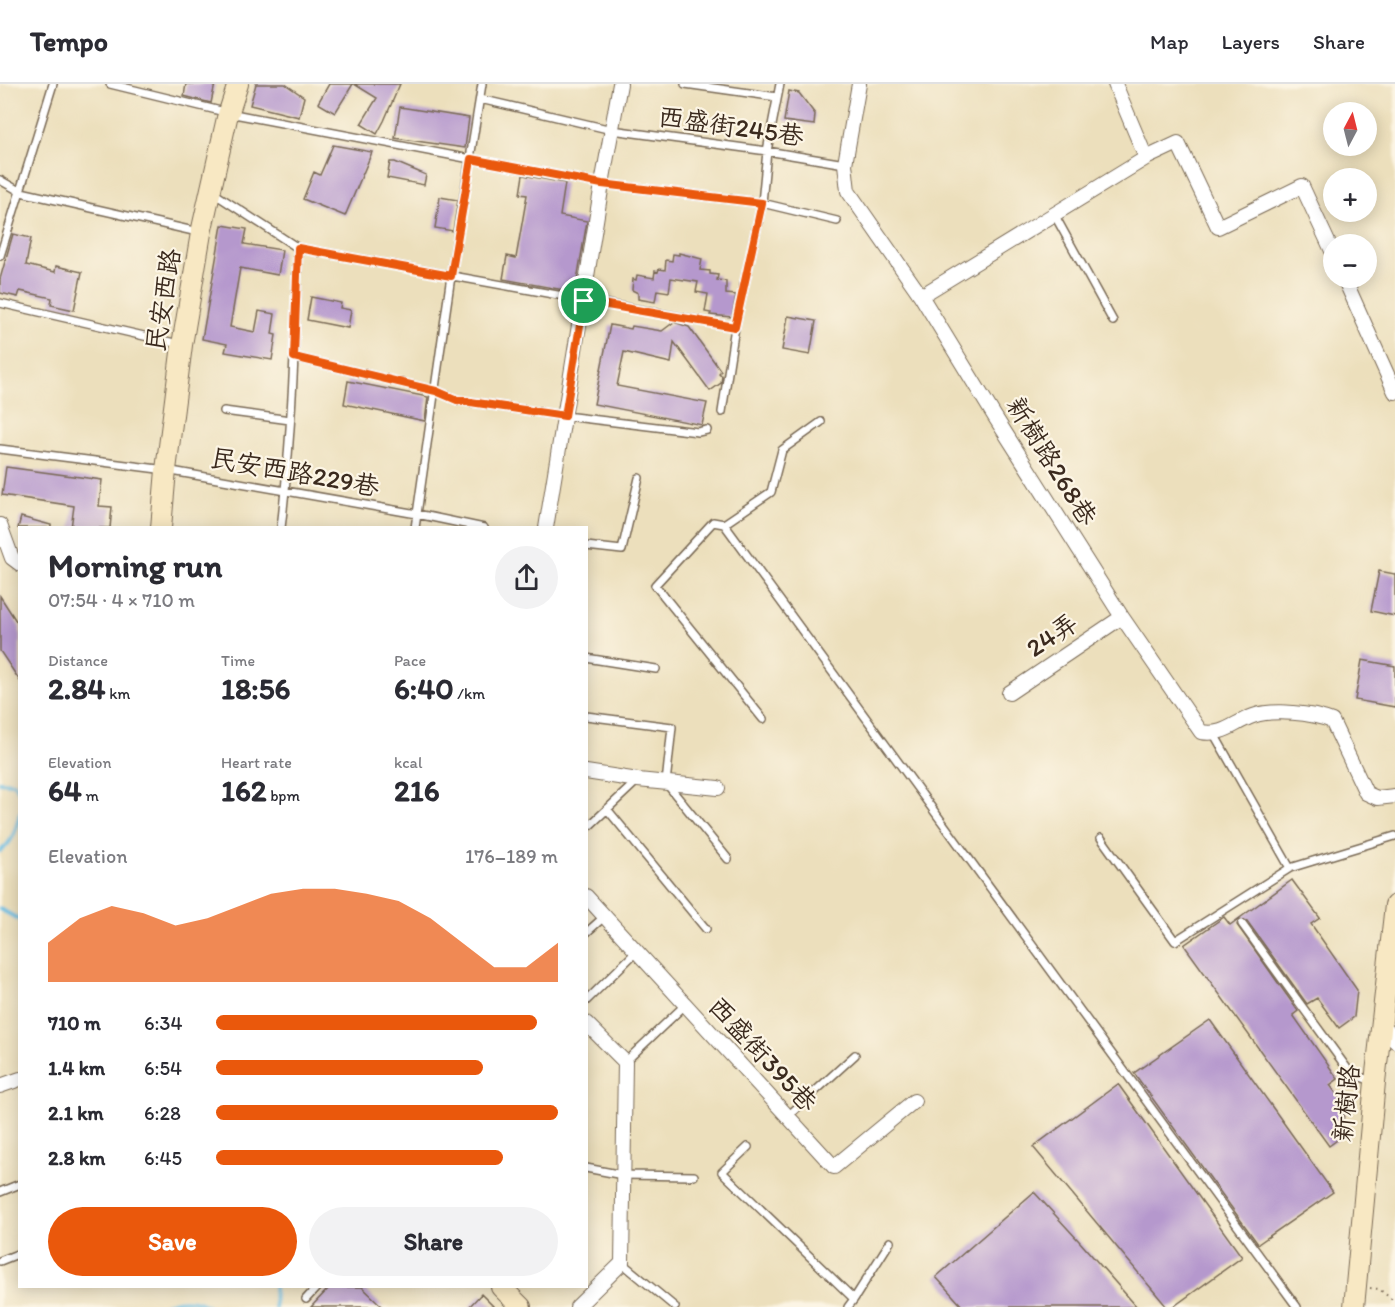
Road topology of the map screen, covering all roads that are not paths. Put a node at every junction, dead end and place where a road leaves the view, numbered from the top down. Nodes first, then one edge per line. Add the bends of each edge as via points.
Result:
1 (53, 84) edge
2 (110, 84) edge
3 (238, 84) edge
4 (482, 84) edge
5 (620, 84) edge
6 (685, 84) edge
7 (780, 84) edge
8 (859, 84) edge
9 (1115, 84) edge
10 (777, 97) junction
11 (480, 99) junction
12 (229, 113) junction
13 (612, 130) junction
14 (767, 151) junction
15 (1146, 158) junction
16 (471, 159) junction
17 (845, 164) junction
18 (0, 180) edge
19 (602, 184) junction
20 (21, 192) junction
21 (212, 192) junction
22 (762, 203) junction
23 (1054, 214) junction
24 (837, 221) dead end
25 (201, 233) junction
26 (1324, 234) edge
27 (298, 248) junction
28 (0, 256) edge
29 (451, 276) junction
30 (1348, 288) edge
31 (921, 296) junction
32 (584, 301) junction
33 (0, 303) edge
34 (1113, 321) dead end
35 (735, 327) junction
36 (182, 345) junction
37 (294, 357) junction
38 (436, 391) junction
39 (1395, 392) edge
40 (224, 411) dead end
41 (722, 412) dead end
42 (565, 416) junction
43 (290, 420) junction
44 (821, 422) dead end
45 (707, 430) dead end
46 (0, 449) edge
47 (166, 470) junction
48 (639, 478) dead end
49 (285, 492) junction
50 (417, 514) junction
51 (724, 524) junction
52 (0, 525) edge
53 (161, 526) edge
54 (281, 526) edge
55 (415, 526) edge
56 (474, 526) edge
57 (546, 526) edge
58 (588, 546) edge
59 (18, 562) edge
60 (1122, 617) junction
61 (588, 658) edge
62 (656, 669) dead end
63 (1009, 693) dead end
64 (588, 716) edge
65 (763, 719) dead end
66 (1214, 734) junction
67 (588, 772) edge
68 (638, 780) junction
69 (666, 783) junction
70 (718, 788) dead end
71 (1395, 796) edge
72 (607, 809) junction
73 (588, 827) edge
74 (1395, 836) edge
75 (1101, 838) dead end
76 (728, 859) dead end
77 (1290, 868) junction
78 (588, 898) edge
79 (1395, 905) edge
80 (605, 916) junction
81 (1242, 924) dead end
82 (706, 929) dead end
83 (588, 931) edge
84 (637, 951) junction
85 (1390, 981) edge
86 (588, 999) edge
87 (685, 1005) junction
88 (1382, 1022) junction
89 (588, 1025) edge
90 (1395, 1041) edge
91 (855, 1055) dead end
92 (625, 1062) junction
93 (18, 1081) edge
94 (1375, 1082) junction
95 (0, 1086) edge
96 (914, 1101) dead end
97 (788, 1116) junction
98 (748, 1147) dead end
99 (588, 1169) edge
100 (623, 1174) junction
101 (694, 1176) dead end
102 (18, 1185) edge
103 (0, 1192) edge
104 (890, 1242) dead end
105 (18, 1254) edge
106 (0, 1261) edge
107 (622, 1263) junction
108 (316, 1288) edge
109 (502, 1288) edge
110 (306, 1299) dead end
111 (854, 1299) junction
112 (670, 1306) edge
113 (521, 1307) edge
114 (577, 1307) edge
115 (848, 1307) edge
116 (1297, 1307) edge
117 (1354, 1307) edge

1 - 20 lane
2 - 12 lane
3 - 12 street, 民安西路
4 - 11 lane
5 - 13 street
6 - 10 lane
7 - 10 lane
8 - 17 street, 新樹路268巷
9 - 15 street
10 - 14 lane
11 - 13 lane, 西盛街245巷
11 - 16 lane
12 - 16 lane
12 - 21 street, 民安西路
13 - 14 lane, 西盛街245巷
13 - 19 street
14 - 17 lane, 西盛街245巷
14 - 22 lane
15 - 23 street
15 - 26 street via 1178,143 1218,227 1302,186
16 - 19 lane
16 - 29 lane
17 - 31 street, 新樹路268巷 via 848,191
18 - 20 lane
19 - 22 lane
19 - 32 street
20 - 25 lane
20 - 28 lane
21 - 25 street, 民安西路
21 - 27 lane
22 - 24 lane
22 - 35 lane
23 - 31 street
23 - 34 lane
25 - 36 street, 民安西路
27 - 29 lane
27 - 37 lane
29 - 32 lane
29 - 38 lane
30 - 39 street
31 - 60 street, 新樹路268巷
32 - 35 lane
32 - 42 street
33 - 36 lane
35 - 41 lane
36 - 47 street, 民安西路
37 - 38 lane
37 - 43 lane
38 - 42 lane via 457,400
38 - 50 lane
40 - 43 lane
42 - 45 lane
42 - 57 street
43 - 49 lane
44 - 51 lane via 782,450 771,492
46 - 47 lane, 民安西路229巷
47 - 49 lane, 民安西路229巷
47 - 53 street, 民安西路
48 - 58 lane via 622,550
49 - 50 lane, 民安西路229巷
49 - 54 lane
50 - 55 lane
50 - 56 lane, 民安西路229巷
51 - 65 lane via 713,522 655,585
51 - 116 lane
52 - 59 street via 12,558
60 - 63 street, 24弄
60 - 66 street, 新樹路268巷 via 1201,732
61 - 62 lane
64 - 69 lane via 672,727
66 - 71 street via 1255,715 1318,715 1332,721 1366,793 1377,798
66 - 77 lane
67 - 68 street
68 - 69 street
68 - 72 lane
69 - 70 street
69 - 76 lane
72 - 73 lane
72 - 82 lane
74 - 77 lane
75 - 77 lane via 1175,941
78 - 80 street, 西盛街395巷
79 - 85 street, 新樹路
80 - 83 lane
80 - 84 street, 西盛街395巷
81 - 94 lane via 1349,1071
84 - 86 lane
84 - 87 street, 西盛街395巷
85 - 88 street, 新樹路
87 - 92 lane
87 - 97 street, 西盛街395巷
88 - 90 street
88 - 94 street, 新樹路
89 - 92 street
91 - 97 lane
92 - 100 street
93 - 95 street
94 - 117 street, 新樹路
96 - 97 street, 西盛街395巷 via 834,1167
98 - 111 lane via 722,1172
99 - 100 lane
100 - 101 lane
100 - 107 street
102 - 103 lane
104 - 111 lane
105 - 106 lane
107 - 112 lane
107 - 114 street
108 - 110 lane
109 - 113 street
111 - 115 lane

